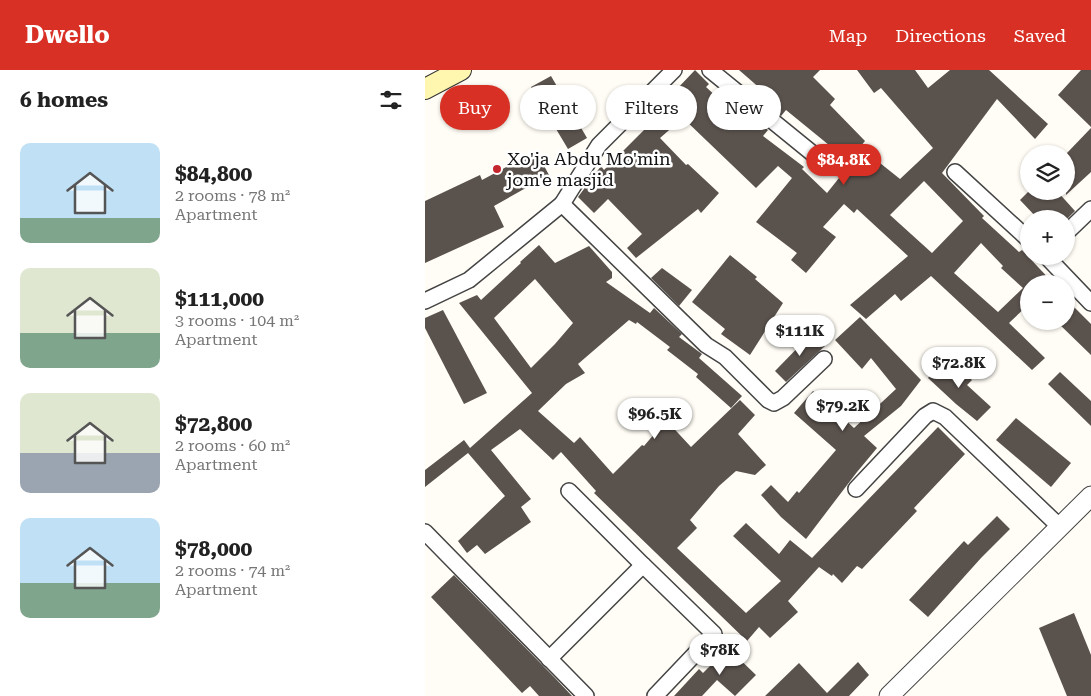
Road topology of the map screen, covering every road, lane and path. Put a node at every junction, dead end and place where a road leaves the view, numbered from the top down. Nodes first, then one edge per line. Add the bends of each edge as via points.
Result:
1 (461, 70) edge
2 (674, 70) edge
3 (710, 70) edge
4 (425, 89) edge
5 (812, 153) dead end
6 (955, 172) dead end
7 (562, 204) junction
8 (1091, 209) edge
9 (1075, 224) edge
10 (1020, 232) edge
11 (1055, 265) edge
12 (425, 301) edge
13 (1091, 303) edge
14 (824, 359) dead end
15 (856, 489) dead end
16 (569, 491) dead end
17 (1091, 496) edge
18 (1060, 527) junction
19 (425, 532) edge
20 (643, 565) junction
21 (549, 659) junction
22 (586, 696) edge
23 (655, 696) edge
24 (889, 696) edge

1 - 4 main road
2 - 7 street via 599,145
3 - 5 street
6 - 10 street
7 - 12 street via 469,280
7 - 14 street via 706,345 725,357 768,400 774,403 783,398
8 - 9 street
11 - 13 street
15 - 18 street via 925,416 933,412 945,417
16 - 20 street
17 - 18 street
18 - 24 street
19 - 21 street
20 - 21 street
20 - 23 street via 714,634
21 - 22 street

